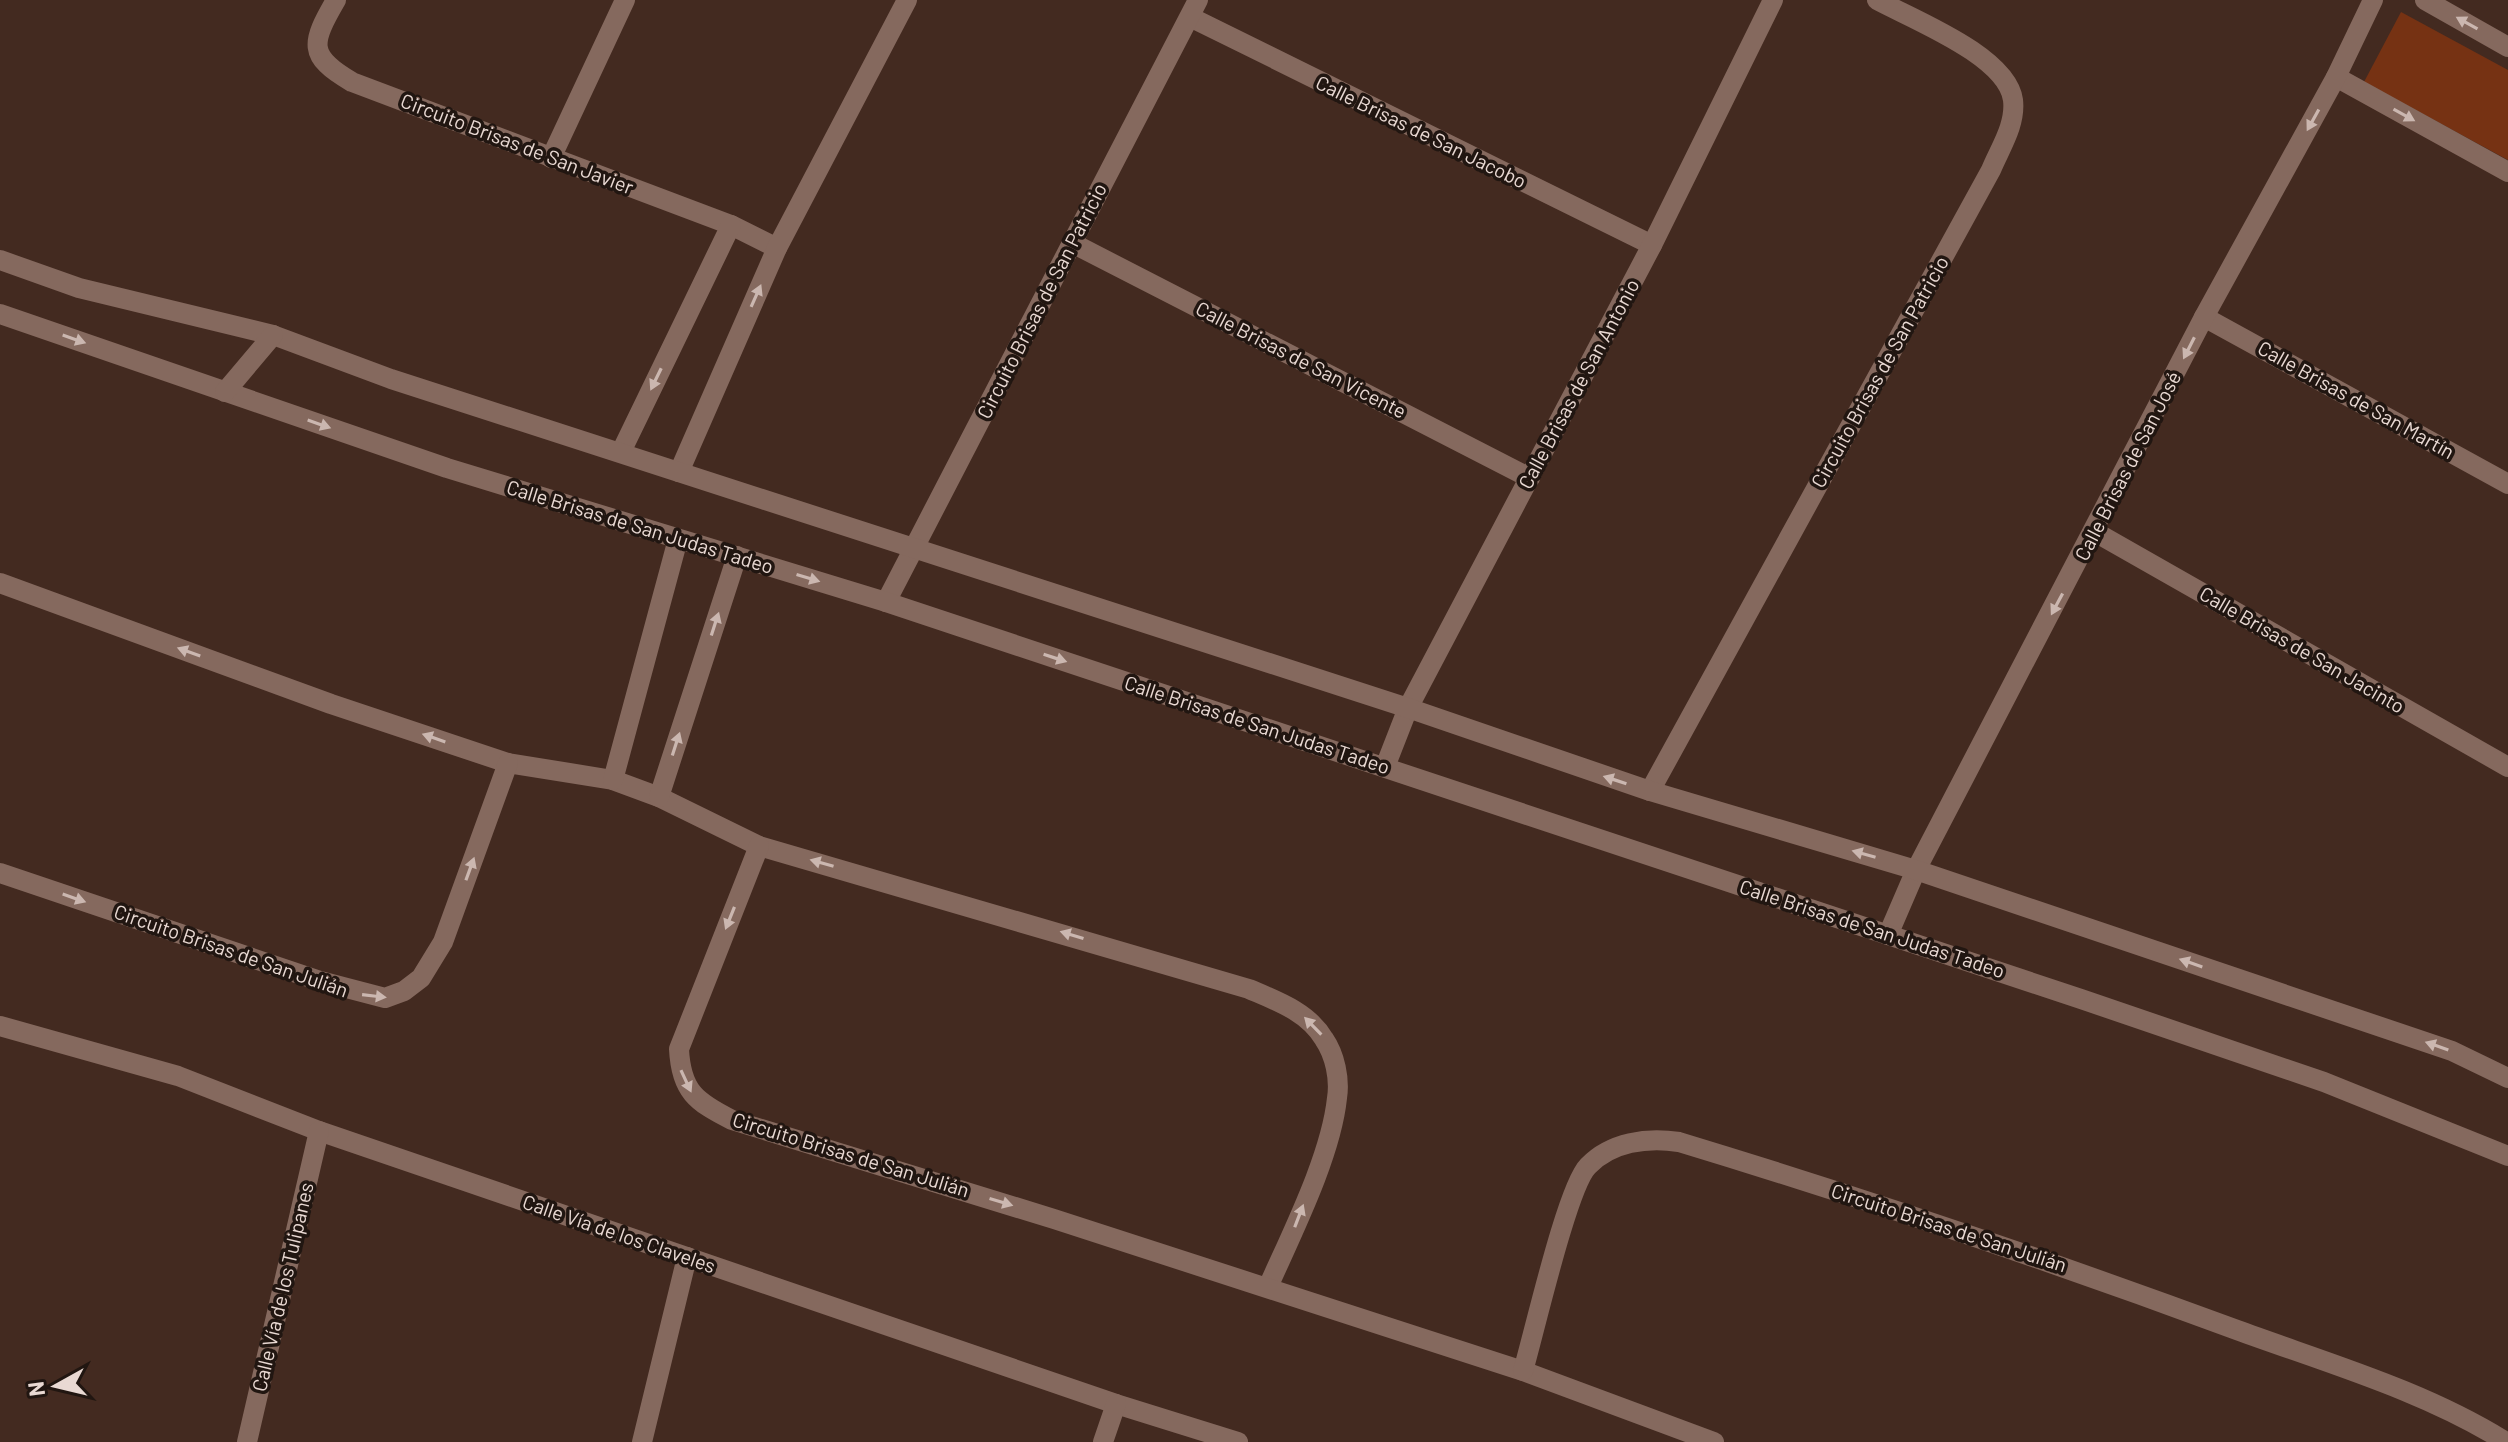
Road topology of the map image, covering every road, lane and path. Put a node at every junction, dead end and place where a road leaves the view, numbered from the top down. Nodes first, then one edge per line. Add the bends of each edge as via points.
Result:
1 (336, 0) edge
2 (625, 0) edge
3 (907, 0) edge
4 (1773, 0) edge
5 (1877, 0) edge
6 (2373, 0) edge
7 (2425, 0) edge
8 (1194, 8) edge
9 (2508, 47) edge
10 (2336, 77) junction
11 (551, 158) junction
12 (2508, 172) edge
13 (731, 225) junction
14 (1072, 243) junction
15 (1652, 245) junction
16 (777, 248) junction
17 (0, 260) edge
18 (0, 314) edge
19 (2204, 317) junction
20 (273, 335) junction
21 (225, 392) junction
22 (621, 452) junction
23 (679, 472) junction
24 (1530, 478) junction
25 (2508, 484) edge
26 (2095, 532) junction
27 (678, 539) junction
28 (915, 549) junction
29 (737, 556) junction
30 (0, 583) edge
31 (886, 602) junction
32 (1408, 708) junction
33 (508, 763) junction
34 (1385, 767) junction
35 (2508, 767) edge
36 (613, 780) junction
37 (1650, 791) junction
38 (659, 797) junction
39 (759, 846) junction
40 (1916, 870) junction
41 (0, 873) edge
42 (1888, 935) junction
43 (0, 1026) edge
44 (2508, 1078) edge
45 (319, 1131) junction
46 (2508, 1156) edge
47 (687, 1257) junction
48 (1268, 1287) junction
49 (1523, 1371) junction
50 (1116, 1404) junction
51 (247, 1442) edge
52 (642, 1442) edge
53 (1103, 1442) edge
54 (1238, 1442) edge
55 (1714, 1442) edge
56 (2506, 1442) edge

1 - 11 street, Circuito Brisas de San Javier via 318,30 325,67
2 - 11 street
3 - 16 street
4 - 15 street, Calle Brisas de San Antonio
5 - 37 street, Circuito Brisas de San Patricio via 1982,57 2010,88 2012,123
6 - 10 street, Calle Brisas de San José
9 -> 7 street
8 - 14 street, Circuito Brisas de San Patricio
8 - 15 street, Calle Brisas de San Jacobo
10 -> 12 street
10 -> 19 street, Calle Brisas de San José
11 - 13 street, Circuito Brisas de San Javier
13 - 16 street, Circuito Brisas de San Javier
13 -> 22 street
14 - 24 street, Calle Brisas de San Vicente
14 - 28 street, Circuito Brisas de San Patricio
15 - 24 street, Calle Brisas de San Antonio
23 -> 16 street
17 - 20 street via 79,288
18 -> 21 street, Calle Brisas de San Judas Tadeo
19 - 25 street, Calle Brisas de San Martín
19 -> 26 street, Calle Brisas de San José
20 - 21 street
20 - 22 street via 391,379
21 -> 27 street, Calle Brisas de San Judas Tadeo
22 - 23 street
23 - 28 street
24 - 32 street, Calle Brisas de San Antonio
26 - 35 street, Calle Brisas de San Jacinto
26 -> 40 street, Calle Brisas de San José
27 - 29 street, Calle Brisas de San Judas Tadeo
27 - 36 street
28 - 31 street, Circuito Brisas de San Patricio
28 - 32 street
29 -> 31 street, Calle Brisas de San Judas Tadeo
38 -> 29 street
33 -> 30 street
31 -> 34 street, Calle Brisas de San Judas Tadeo
32 - 34 street, Calle Brisas de San Antonio
37 -> 32 street
33 - 36 street
41 -> 33 street, Circuito Brisas de San Julián via 385,998 421,978 443,942
34 - 42 street, Calle Brisas de San Judas Tadeo
36 - 38 street
40 -> 37 street
38 - 39 street
48 -> 39 street via 1324,1148 1338,1097 1336,1067 1310,1021 1249,989
39 -> 48 street, Circuito Brisas de San Julián via 679,1049 680,1073 707,1108
40 - 42 street, Calle Brisas de San José
44 -> 40 street via 2452,1051
42 - 46 street, Calle Brisas de San Judas Tadeo via 2324,1082
43 - 45 street, Calle Vía de los Claveles via 178,1076
45 - 47 street, Calle Vía de los Claveles
45 - 51 street, Calle Vía de los Tulipanes
47 - 50 street, Calle Vía de los Claveles
47 - 52 street
48 - 49 street, Circuito Brisas de San Julián
49 - 55 street, Circuito Brisas de San Julián
49 - 56 street, Circuito Brisas de San Julián via 1585,1169 1619,1146 1654,1138 1840,1191 2059,1264 2346,1369 2485,1428
50 - 53 street
50 - 54 street, Calle Vía de los Claveles

